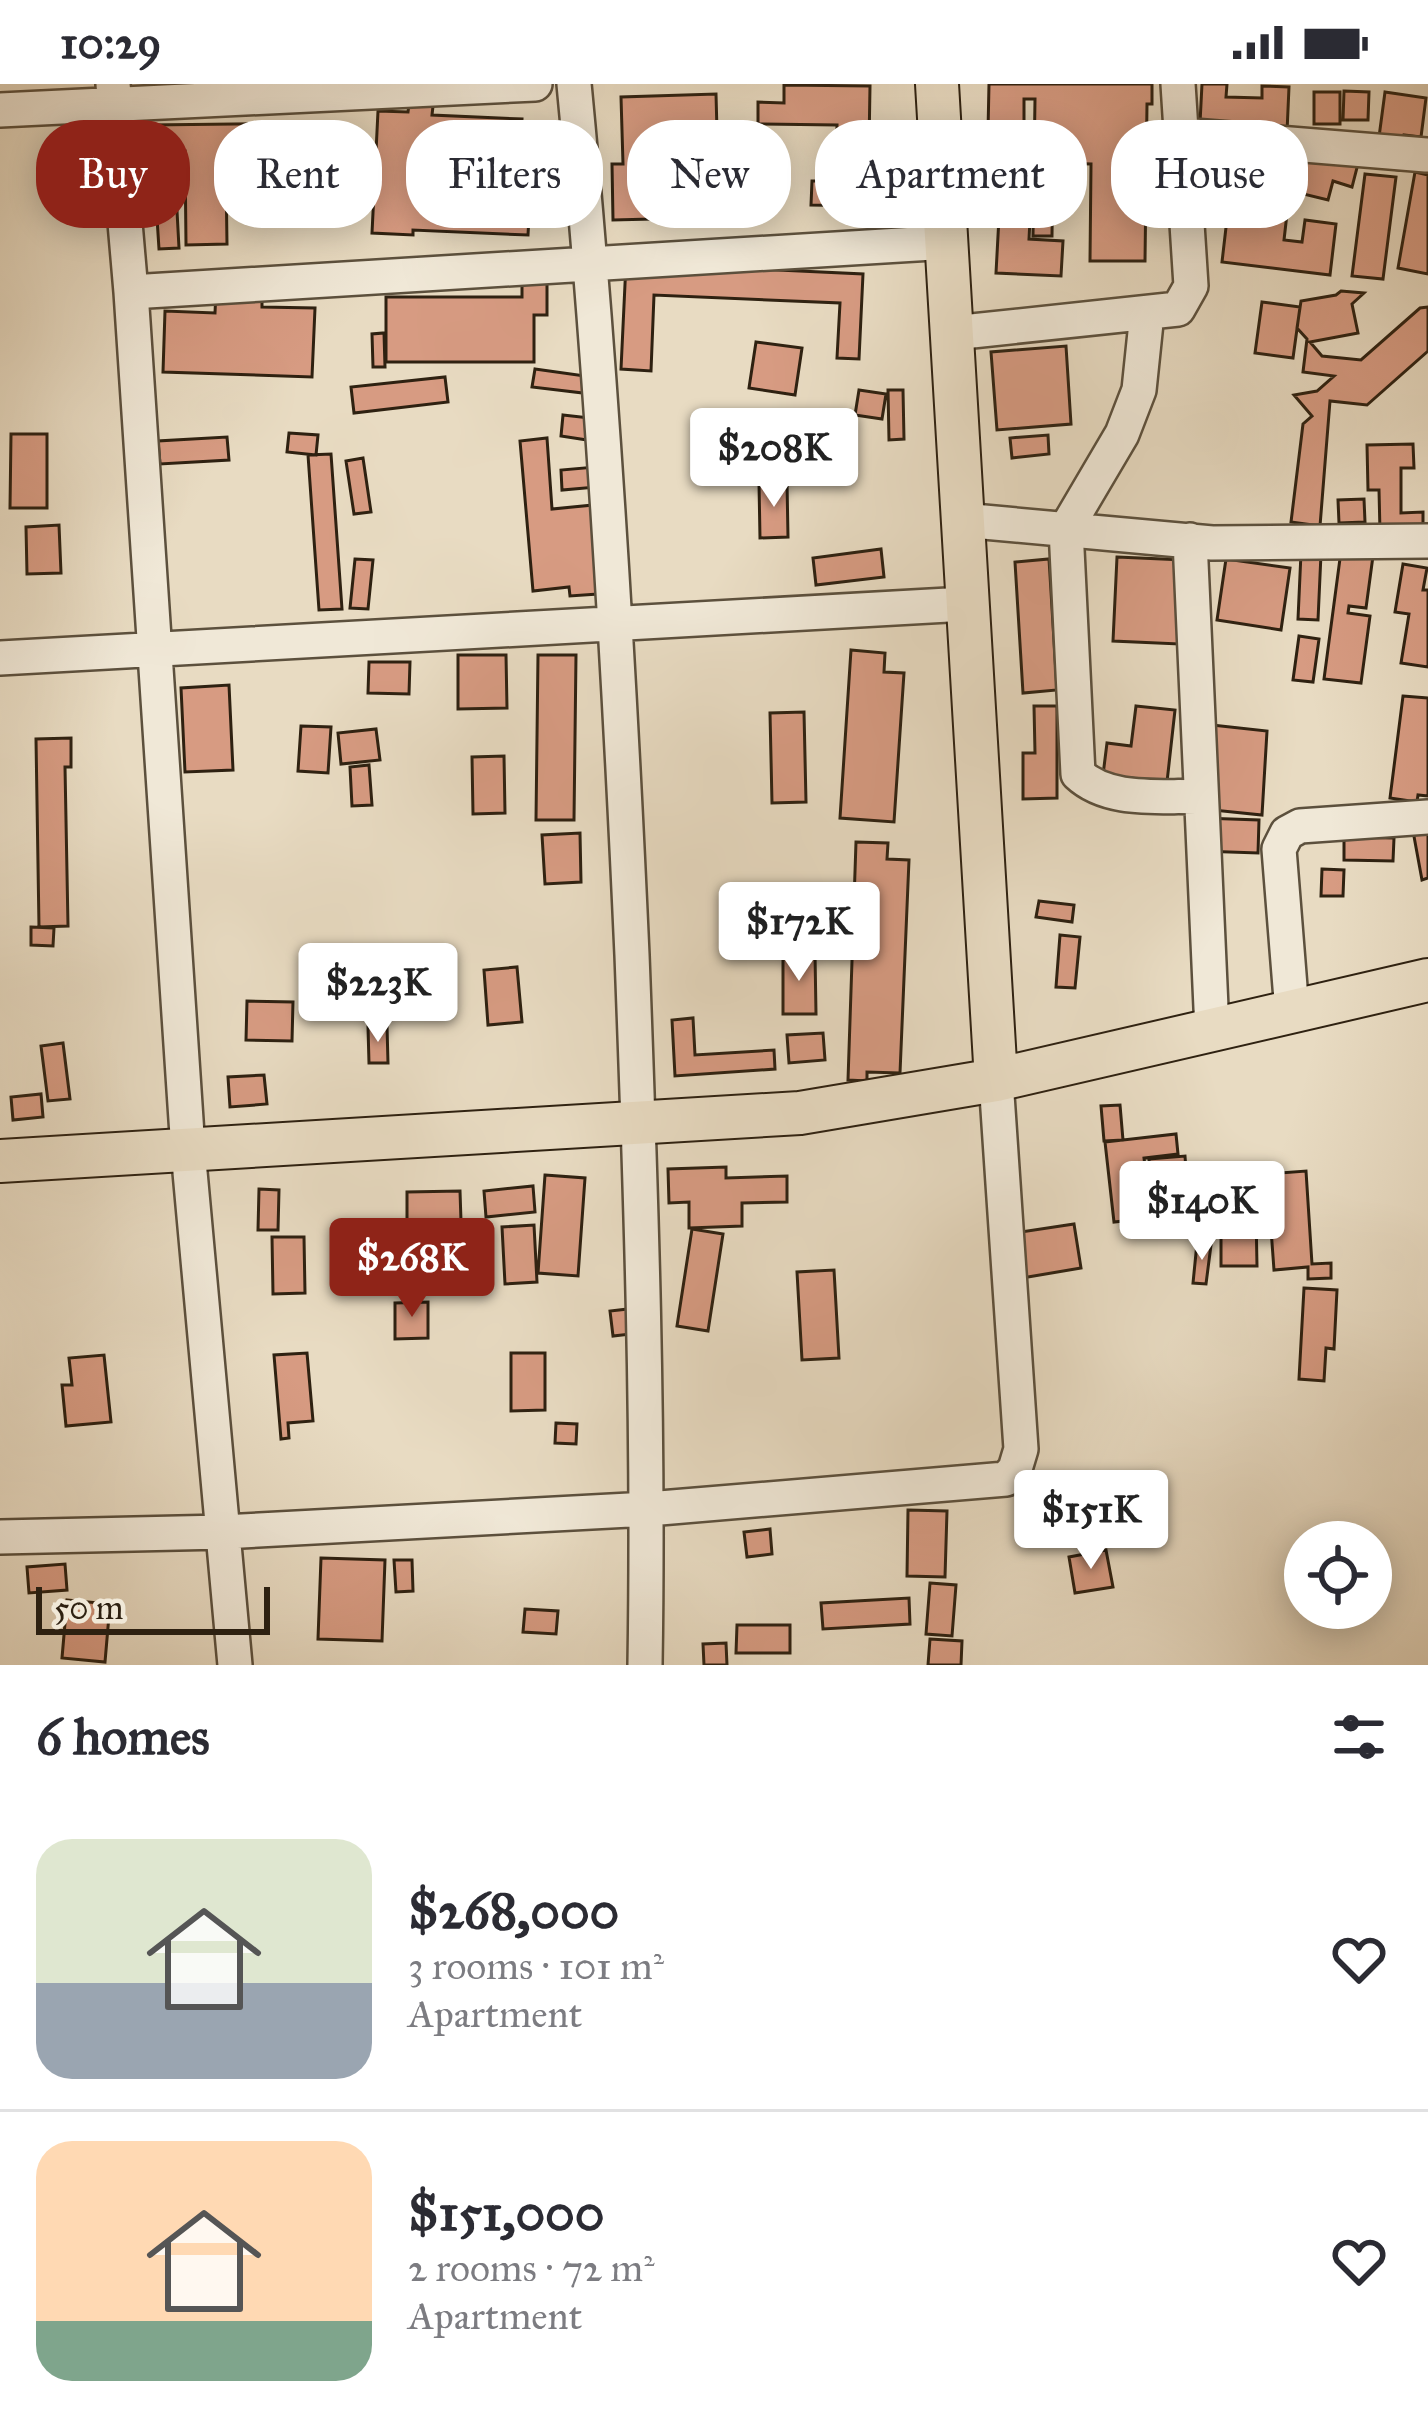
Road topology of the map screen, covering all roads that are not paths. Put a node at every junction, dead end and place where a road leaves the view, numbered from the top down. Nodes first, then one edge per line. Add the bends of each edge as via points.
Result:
1 (535, 84) edge
2 (574, 84) edge
3 (937, 84) edge
4 (1178, 84) edge
5 (113, 94) edge
6 (0, 110) edge
7 (1180, 120) edge
8 (1308, 146) edge
9 (1427, 157) edge
10 (1187, 228) edge
11 (949, 242) junction
12 (591, 264) junction
13 (131, 292) junction
14 (1147, 313) junction
15 (953, 333) junction
16 (962, 520) junction
17 (1066, 529) junction
18 (1190, 540) junction
19 (1428, 541) edge
20 (966, 604) junction
21 (618, 624) junction
22 (156, 649) junction
23 (0, 658) edge
24 (1202, 797) junction
25 (1428, 817) edge
26 (1428, 980) edge
27 (1292, 1012) junction
28 (1212, 1030) junction
29 (996, 1080) junction
30 (639, 1124) junction
31 (188, 1150) junction
32 (0, 1161) edge
33 (648, 1509) junction
34 (223, 1532) junction
35 (0, 1538) edge
36 (235, 1665) edge
37 (645, 1665) edge

1 - 5 street
2 - 12 street
3 - 11 main road
4 - 7 street
5 - 6 street
5 - 13 street
8 - 9 street
10 - 14 street via 1191,286 1178,309
11 - 12 street
11 - 15 main road
12 - 13 street
12 - 21 street
13 - 22 street
14 - 15 street
14 - 17 street via 1139,391
15 - 16 main road
16 - 17 street
16 - 20 main road
17 - 18 street
17 - 24 street via 1078,774 1109,791
18 - 19 street
18 - 24 street
20 - 21 street
20 - 29 main road
21 - 22 street
21 - 30 street
22 - 23 street
22 - 31 street
24 - 28 street
25 - 27 street via 1287,833 1280,849
26 - 27 main road
27 - 28 main road
28 - 29 main road
29 - 30 main road via 800,1113
29 - 33 street via 1021,1450 1015,1469 1006,1479
30 - 31 main road
30 - 33 street
31 - 32 main road
31 - 34 street
33 - 34 street
33 - 37 street
34 - 35 street
34 - 36 street

